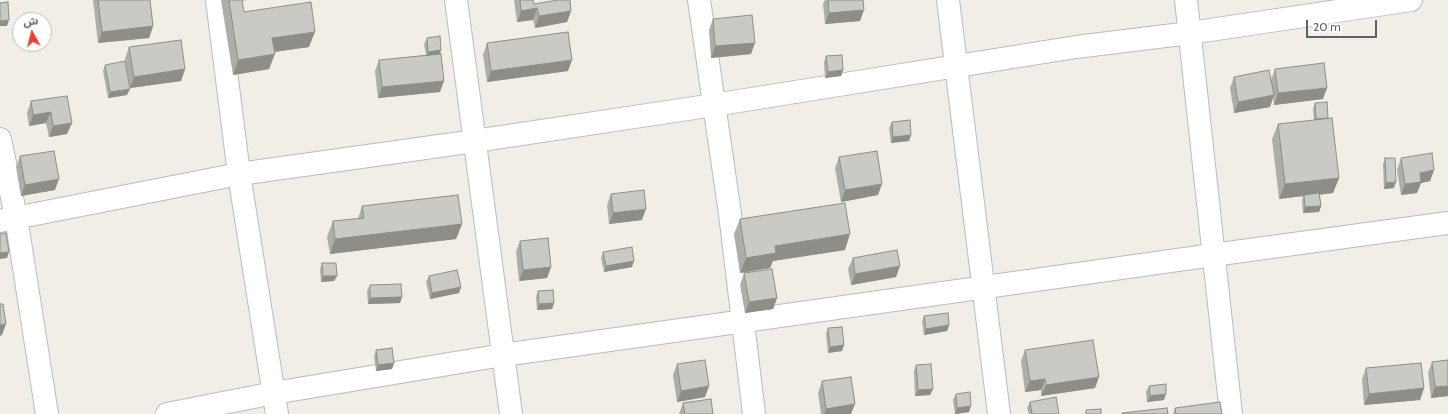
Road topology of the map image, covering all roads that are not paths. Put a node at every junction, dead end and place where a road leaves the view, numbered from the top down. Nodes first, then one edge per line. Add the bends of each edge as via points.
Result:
1 (217, 0) edge
2 (456, 0) edge
3 (700, 0) edge
4 (948, 0) edge
5 (1186, 0) edge
6 (1411, 0) edge
7 (1190, 33) junction
8 (956, 65) junction
9 (714, 105) junction
10 (0, 139) edge
11 (475, 141) junction
12 (239, 174) junction
13 (8, 219) edge
14 (1448, 223) edge
15 (1213, 254) junction
16 (984, 286) junction
17 (743, 320) junction
18 (503, 355) junction
19 (276, 404) edge
20 (47, 414) edge
21 (167, 414) edge
22 (511, 414) edge
23 (754, 414) edge
24 (999, 414) edge
25 (1231, 414) edge

1 - 12 street
2 - 11 street
3 - 9 street
4 - 8 street
5 - 7 street
6 - 7 street
7 - 8 street
7 - 15 street
8 - 9 street
8 - 16 street
9 - 11 street
9 - 17 street
10 - 13 street
11 - 12 street
11 - 18 street
12 - 13 street
12 - 19 street
13 - 20 street
14 - 15 street
15 - 16 street
15 - 25 street
16 - 17 street
16 - 24 street
17 - 18 street
17 - 23 street
18 - 19 street
18 - 22 street
19 - 21 street

